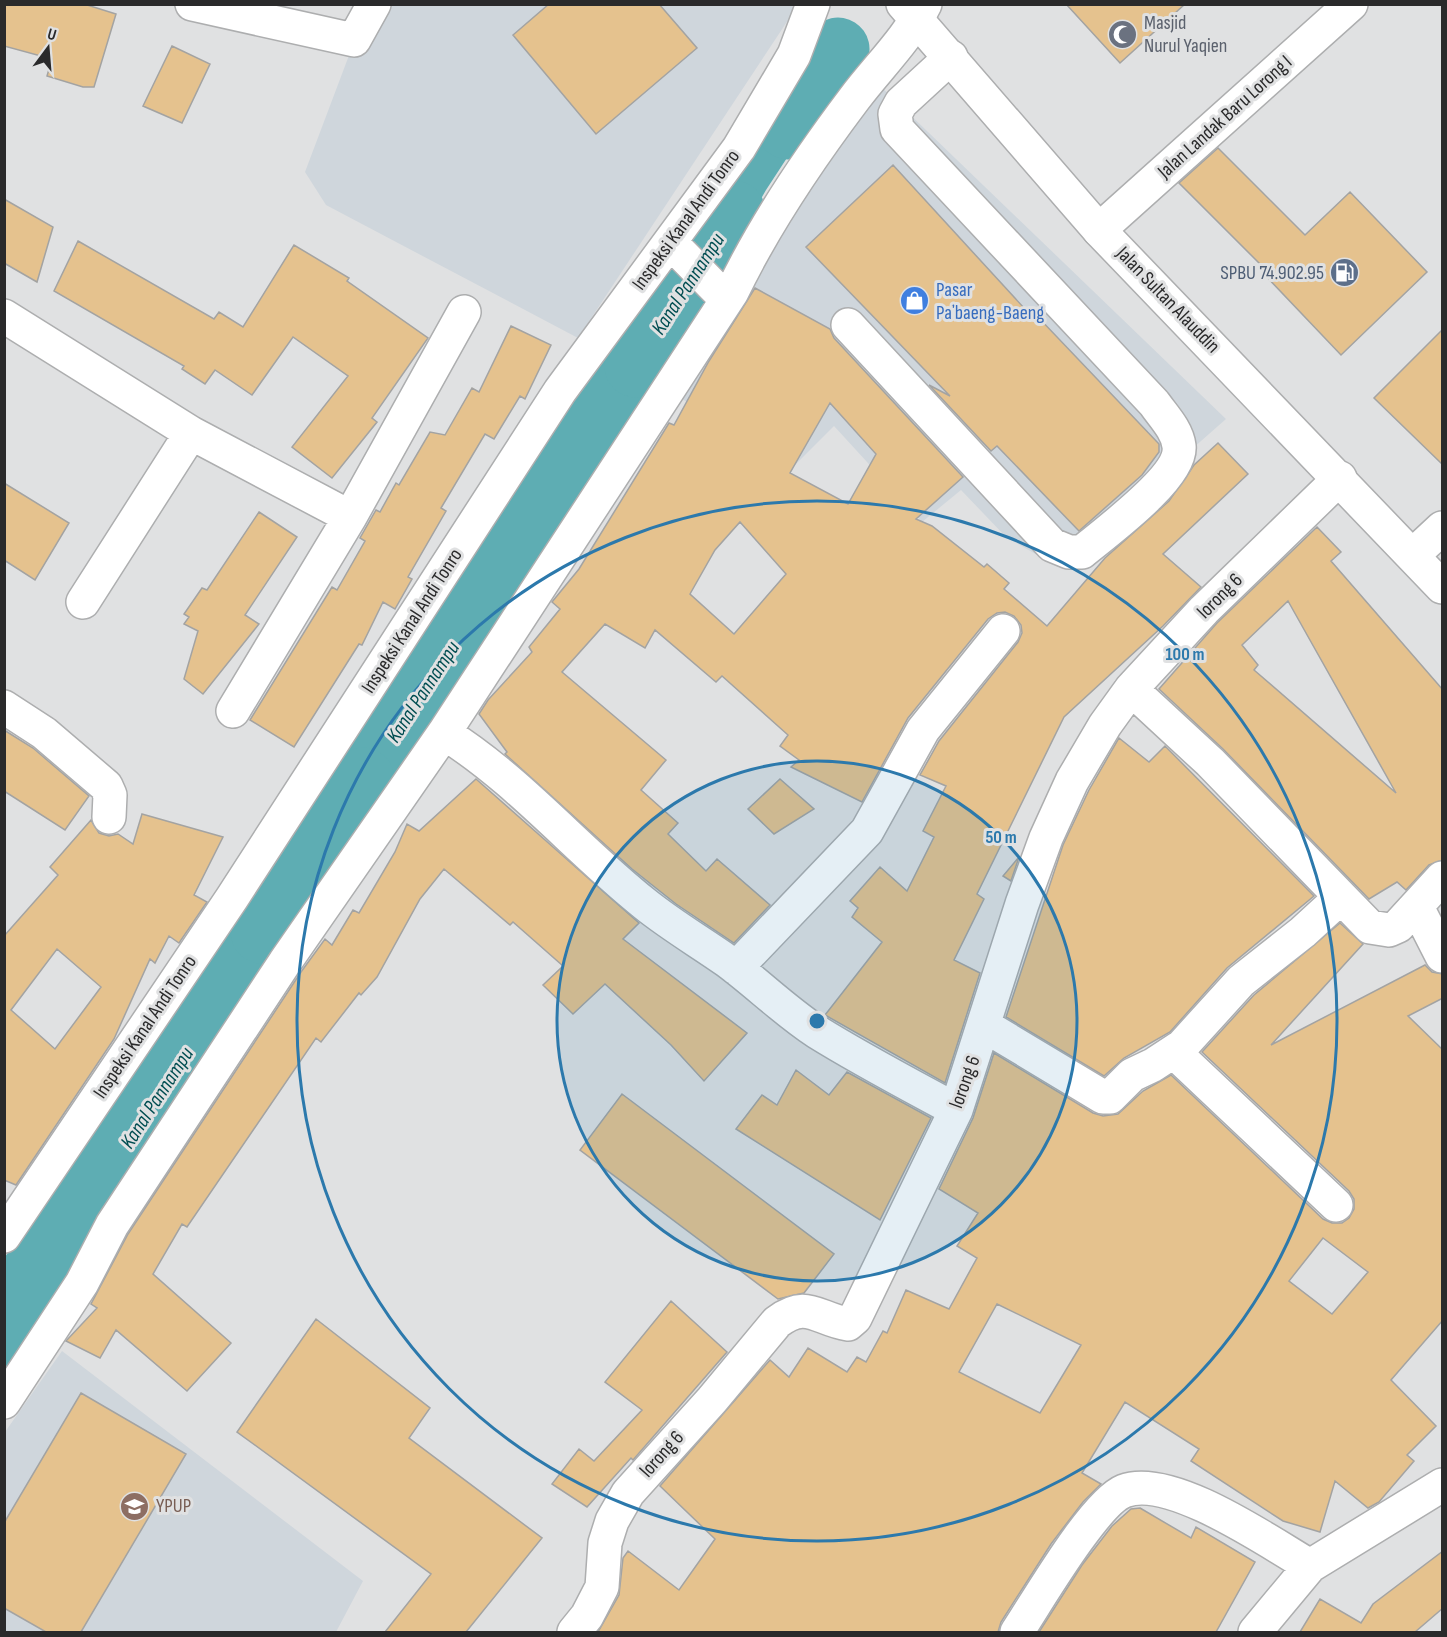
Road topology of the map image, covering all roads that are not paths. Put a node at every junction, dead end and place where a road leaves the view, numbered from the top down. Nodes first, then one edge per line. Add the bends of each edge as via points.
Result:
1 (192, 4) edge
2 (374, 4) edge
3 (813, 4) edge
4 (1351, 4) edge
5 (915, 10) edge
6 (951, 57) junction
7 (1099, 230) junction
8 (674, 247) junction
9 (720, 291) junction
10 (464, 312) dead end
11 (4, 316) edge
12 (848, 325) dead end
13 (191, 433) junction
14 (1340, 478) junction
15 (350, 517) junction
16 (1443, 528) edge
17 (1413, 555) junction
18 (1443, 587) edge
19 (83, 602) dead end
20 (1003, 631) dead end
21 (1131, 689) junction
22 (4, 707) edge
23 (233, 711) dead end
24 (444, 733) junction
25 (109, 817) dead end
26 (1443, 878) edge
27 (1340, 898) junction
28 (1417, 907) junction
29 (1443, 956) edge
30 (736, 968) junction
31 (984, 1026) junction
32 (1174, 1052) junction
33 (956, 1110) junction
34 (1336, 1205) dead end
35 (4, 1236) edge
36 (4, 1402) edge
37 (1443, 1485) edge
38 (1310, 1566) junction
39 (574, 1632) edge
40 (1017, 1632) edge
41 (1255, 1632) edge

1 - 2 street via 354,40
3 - 8 street, Inspeksi Kanal Andi Tonro via 794,55 769,100
4 - 7 street, Jalan Landak Baru Lorong I
5 - 6 street, Jalan Sultan Alauddin
5 - 9 street
6 - 7 street, Jalan Sultan Alauddin
6 - 12 street via 901,103 895,114 897,129 1154,403 1176,434 1180,449 1177,464 1164,482 1082,552 1062,550 1052,545
7 - 14 street, Jalan Sultan Alauddin
8 - 9 street
8 - 35 street, Inspeksi Kanal Andi Tonro via 560,391 232,898
9 - 24 street
10 - 15 street
11 - 13 street
13 - 15 street
13 - 19 street
14 - 17 street, Jalan Sultan Alauddin
14 - 21 street, lorong 6 via 1204,610
15 - 23 street
16 - 17 street
17 - 18 street, Jalan Sultan Alauddin
20 - 30 street via 923,730 867,831
21 - 27 street via 1210,762
21 - 31 street, lorong 6 via 1072,781 1046,838
22 - 25 street via 44,733 106,786 110,795
24 - 30 street via 503,775 597,864 648,906
24 - 36 street via 192,1103
26 - 28 street
27 - 28 street via 1364,922 1380,930 1398,926
27 - 32 street via 1241,981
28 - 29 street
30 - 33 street via 773,1001 817,1031
31 - 32 street via 1103,1097 1110,1097 1132,1075
31 - 33 street, lorong 6
32 - 34 street
33 - 39 street, lorong 6 via 855,1318 848,1324 839,1323 807,1310 790,1312 777,1322 628,1493 605,1543 602,1587
37 - 38 street
38 - 40 street via 1211,1508 1143,1486 1122,1491 1090,1520
38 - 41 street

